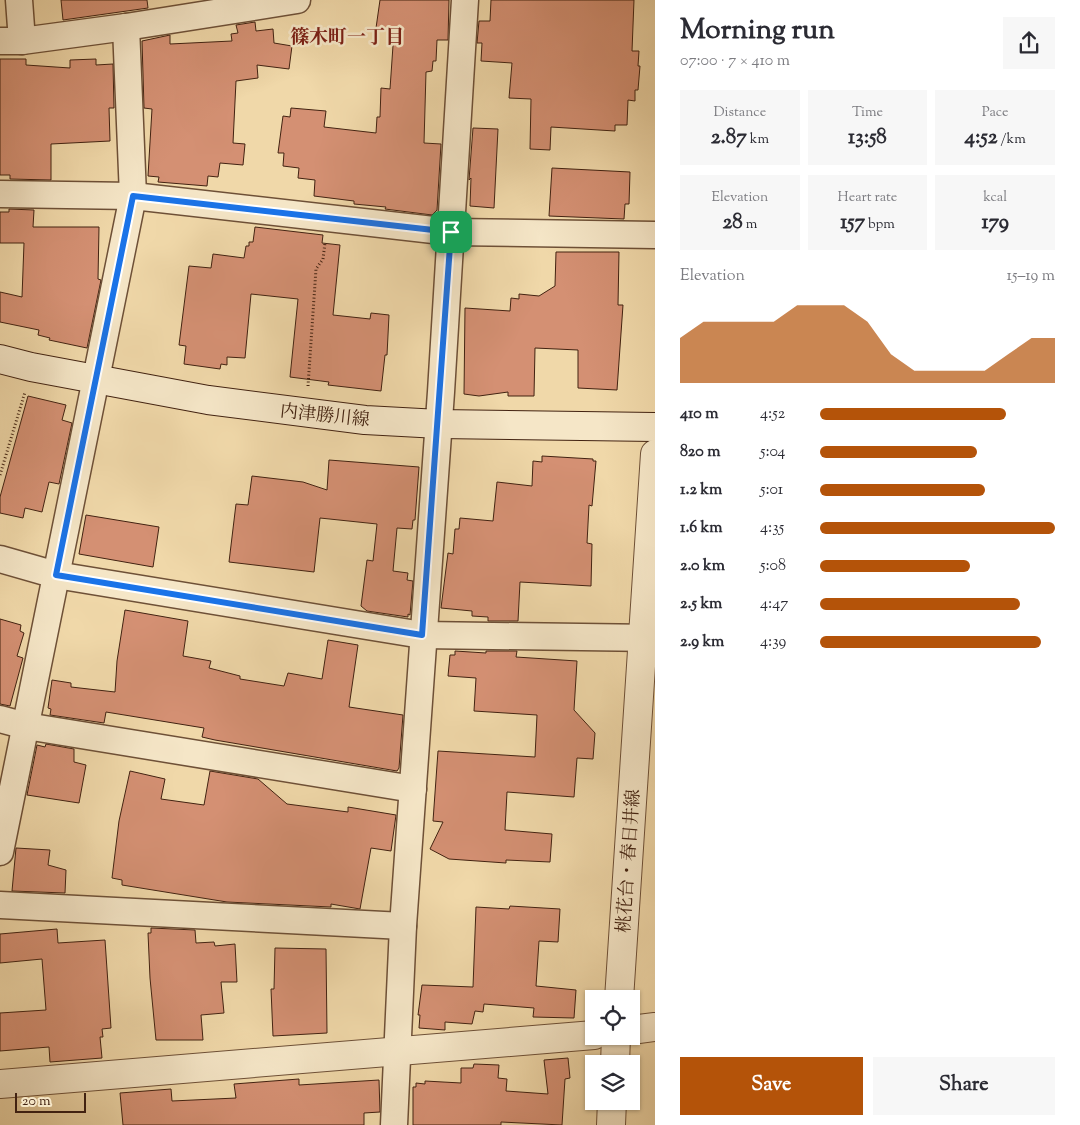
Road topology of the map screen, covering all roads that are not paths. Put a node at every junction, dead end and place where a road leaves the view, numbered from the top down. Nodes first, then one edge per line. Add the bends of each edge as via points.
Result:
1 (19, 0) edge
2 (298, 0) edge
3 (465, 0) edge
4 (126, 28) junction
5 (11, 41) edge
6 (0, 194) edge
7 (133, 196) junction
8 (451, 232) junction
9 (655, 235) edge
10 (0, 359) edge
11 (95, 380) junction
12 (439, 424) junction
13 (655, 426) edge
14 (655, 454) edge
15 (0, 559) edge
16 (56, 575) junction
17 (422, 635) junction
18 (649, 638) edge
19 (0, 719) edge
20 (26, 726) junction
21 (413, 789) junction
22 (0, 852) edge
23 (0, 905) edge
24 (403, 926) junction
25 (620, 990) edge
26 (655, 1027) edge
27 (640, 1029) edge
28 (585, 1037) edge
29 (399, 1052) junction
30 (0, 1084) edge
31 (612, 1110) edge
32 (394, 1125) edge
33 (611, 1125) edge

1 - 5 street
2 - 4 street
3 - 8 street
4 - 5 street
4 - 7 street
6 - 7 street
7 - 8 street
7 - 11 street
8 - 9 street
8 - 12 street
10 - 11 street, 内津勝川線
11 - 12 street, 内津勝川線 via 282,410 364,420
11 - 16 street
12 - 13 street, 内津勝川線
12 - 17 street
14 - 18 street, 桃花台・春日井線
15 - 16 street
16 - 17 street
16 - 20 street
17 - 18 street
17 - 21 street
18 - 25 street, 桃花台・春日井線
19 - 20 street
20 - 21 street
20 - 22 street
21 - 24 street
23 - 24 street
24 - 29 street
26 - 27 street
28 - 29 street
29 - 30 street
29 - 32 street
31 - 33 street

